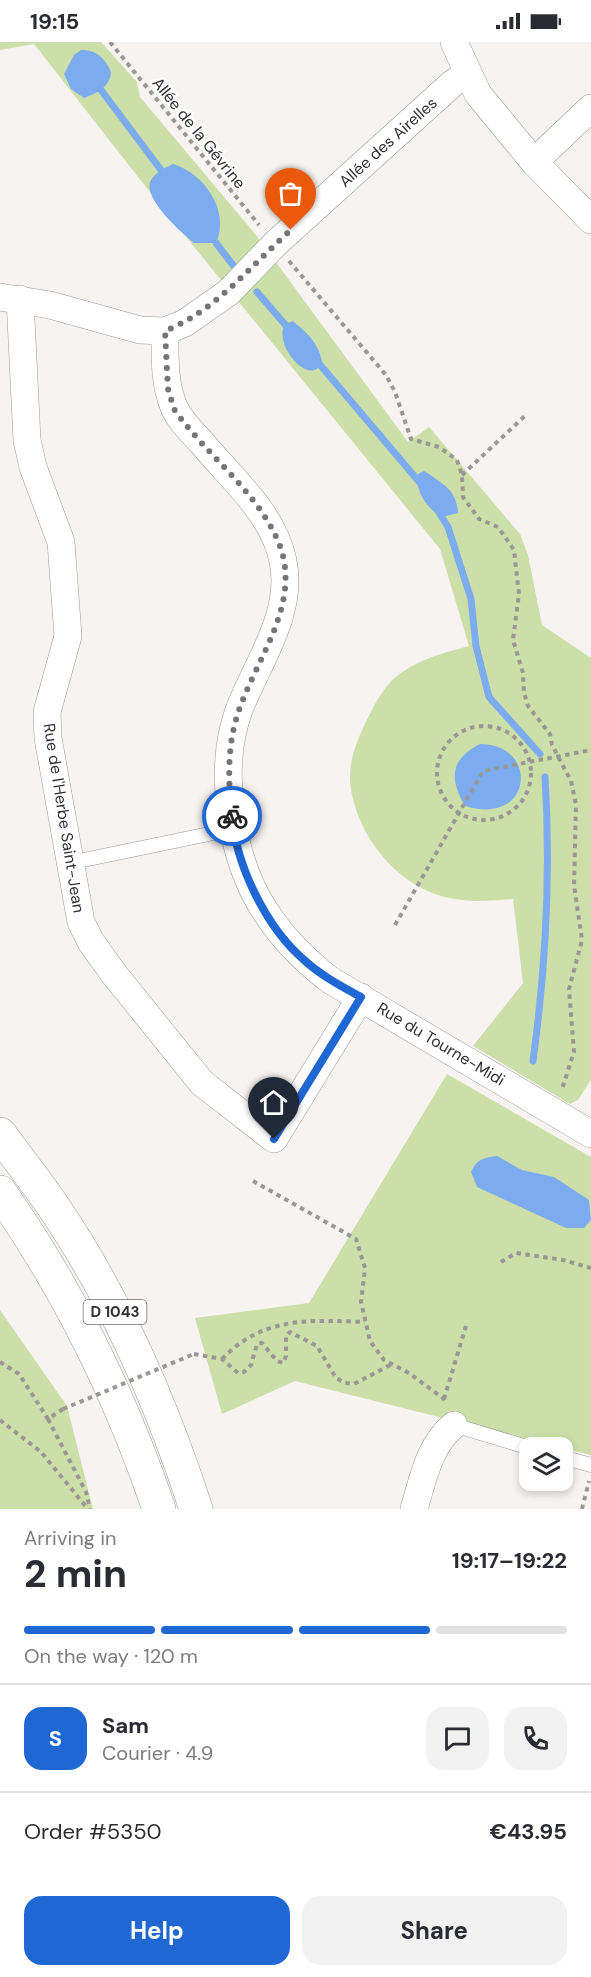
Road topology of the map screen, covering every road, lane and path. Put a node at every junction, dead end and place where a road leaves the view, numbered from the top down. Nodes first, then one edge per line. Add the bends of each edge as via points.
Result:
1 (111, 42) edge
2 (454, 42) edge
3 (467, 74) junction
4 (591, 108) edge
5 (534, 162) junction
6 (591, 220) edge
7 (275, 244) junction
8 (10, 298) edge
9 (165, 331) junction
10 (527, 414) dead end
11 (462, 475) junction
12 (591, 750) edge
13 (558, 755) junction
14 (530, 763) junction
15 (460, 814) junction
16 (233, 829) junction
17 (69, 863) junction
18 (395, 926) dead end
19 (361, 997) junction
20 (554, 1112) junction
21 (0, 1134) edge
22 (591, 1134) edge
23 (253, 1181) dead end
24 (0, 1192) edge
25 (501, 1262) dead end
26 (591, 1268) edge
27 (365, 1322) junction
28 (466, 1326) dead end
29 (222, 1359) junction
30 (0, 1362) edge
31 (392, 1364) junction
32 (444, 1399) junction
33 (48, 1419) junction
34 (0, 1420) edge
35 (454, 1425) junction
36 (519, 1445) edge
37 (573, 1460) edge
38 (591, 1465) edge
39 (591, 1473) edge
40 (89, 1509) edge
41 (159, 1509) edge
42 (196, 1509) edge
43 (414, 1509) edge
44 (582, 1509) edge

1 - 7 path, Allée de la Gévrine
2 - 3 street
3 - 5 street via 478,94
3 - 7 street, Allée des Airelles
4 - 5 street
5 - 6 street
7 - 9 street, Allée des Airelles via 229,292 185,323
7 - 11 path, Allée de la Gévrine via 386,375 411,440 439,447 457,460
8 - 9 street, Allée des Airelles via 140,330
8 - 17 street, Rue de l'Herbe Saint-Jean via 27,440 61,542 68,636 47,712
9 - 16 street, Rue du Tourne-Midi via 168,389 174,409 267,520 284,561 283,610 238,713 231,743 228,770
10 - 11 path
11 - 13 path via 463,497 479,519 498,526 513,550 519,594 513,640 524,673 524,693 528,706 550,734
12 - 13 path
13 - 14 path
13 - 20 path via 571,781 576,805 574,885 582,940 569,989 574,1052
14 - 15 path via 483,771
14 - 15 path via 529,786 518,806 490,820
14 - 15 path via 514,736 500,728 470,727 455,734 444,746 436,775 444,797
15 - 18 path
16 - 17 lane
16 - 19 street, Rue du Tourne-Midi via 250,884 282,935 302,958 330,980
17 - 19 street, Rue de l'Herbe Saint-Jean via 81,922 114,974 202,1083 274,1139
19 - 20 street, Rue du Tourne-Midi
20 - 22 street, Rue du Tourne-Midi
21 - 42 highway, D 1043 via 56,1211 119,1319 147,1377
23 - 27 path via 356,1239 365,1268 361,1302
24 - 41 highway, D 1043 via 28,1232 89,1341 138,1448
25 - 26 path via 516,1253
27 - 29 path via 310,1320 262,1329 237,1343
27 - 31 path via 370,1341 384,1360
28 - 32 path
29 - 31 path via 238,1373 244,1372 251,1365 257,1344 262,1343 283,1363 286,1336 290,1332 317,1346 336,1378 345,1383 354,1384
29 - 33 path, bridge via 194,1354 63,1409
30 - 33 path via 19,1374
31 - 32 path
32 - 35 path
33 - 40 path via 86,1492
34 - 40 path via 41,1452
35 - 36 lane
35 - 43 street via 441,1436 432,1452
37 - 38 lane
39 - 44 path

